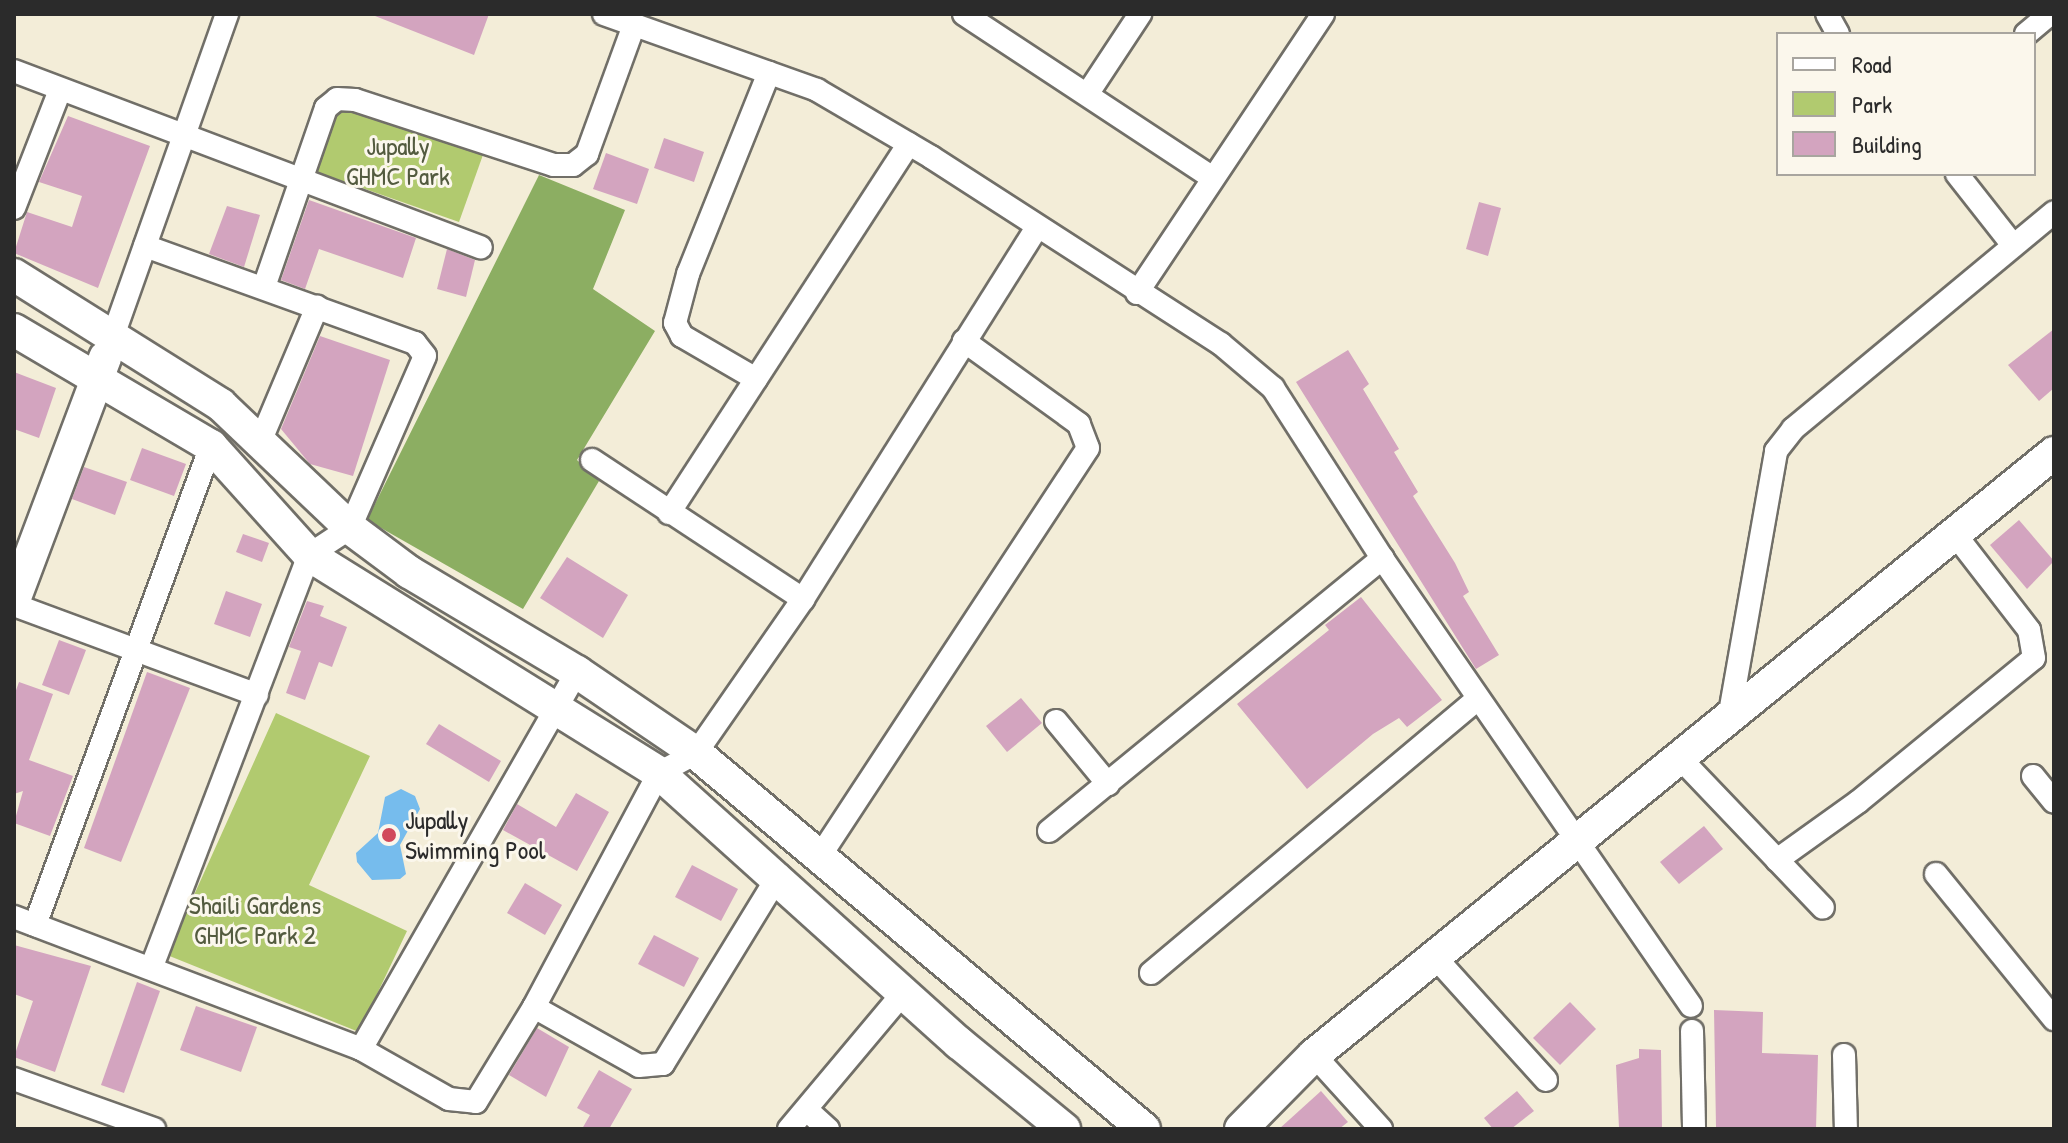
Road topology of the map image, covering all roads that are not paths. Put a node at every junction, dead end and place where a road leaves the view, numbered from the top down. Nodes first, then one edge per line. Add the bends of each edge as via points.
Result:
1 (227, 14) edge
2 (604, 14) edge
3 (964, 14) edge
4 (1140, 14) edge
5 (1323, 14) edge
6 (1827, 14) edge
7 (2050, 14) edge
8 (634, 25) junction
9 (1837, 32) edge
10 (2028, 32) edge
11 (14, 71) edge
12 (769, 73) junction
13 (60, 90) junction
14 (1088, 93) junction
15 (186, 132) junction
16 (909, 144) junction
17 (1959, 176) edge
18 (1213, 178) junction
19 (300, 179) junction
20 (14, 208) edge
21 (2054, 212) edge
22 (1037, 227) junction
23 (2012, 244) junction
24 (145, 246) junction
25 (481, 247) dead end
26 (14, 275) edge
27 (264, 287) junction
28 (1137, 293) junction
29 (317, 307) junction
30 (14, 330) edge
31 (113, 336) junction
32 (964, 341) junction
33 (98, 378) junction
34 (756, 379) junction
35 (260, 442) junction
36 (211, 446) junction
37 (2054, 453) edge
38 (592, 460) dead end
39 (669, 513) junction
40 (350, 528) junction
41 (1954, 533) junction
42 (309, 555) junction
43 (1382, 558) junction
44 (803, 599) junction
45 (14, 602) edge
46 (140, 651) junction
47 (577, 672) junction
48 (257, 695) junction
49 (1478, 699) junction
50 (555, 705) junction
51 (1730, 713) junction
52 (1056, 721) dead end
53 (696, 753) junction
54 (1677, 755) junction
55 (659, 773) junction
56 (2033, 776) dead end
57 (1108, 784) junction
58 (2054, 802) edge
59 (1049, 831) dead end
60 (1576, 841) junction
61 (820, 856) junction
62 (1777, 860) junction
63 (1936, 874) dead end
64 (779, 875) junction
65 (1823, 908) dead end
66 (25, 921) edge
67 (1434, 956) junction
68 (152, 967) junction
69 (1151, 973) dead end
70 (904, 992) junction
71 (1691, 1006) dead end
72 (534, 1007) junction
73 (2054, 1019) edge
74 (1692, 1031) dead end
75 (361, 1049) junction
76 (1314, 1055) junction
77 (1844, 1055) dead end
78 (14, 1079) edge
79 (1546, 1080) dead end
80 (808, 1111) junction
81 (154, 1129) edge
82 (789, 1129) edge
83 (828, 1129) edge
84 (1064, 1129) edge
85 (1144, 1129) edge
86 (1241, 1129) edge
87 (1381, 1129) edge
88 (1694, 1129) edge
89 (1846, 1129) edge

1 - 15 street
2 - 8 street
3 - 14 street
4 - 14 street
5 - 18 street
6 - 9 street
7 - 10 street
8 - 12 street
8 - 19 street via 587,154 573,165 554,165 355,100 337,99 326,108
11 - 13 street
12 - 16 street via 817,90
12 - 34 street via 688,274 675,323 682,336
13 - 15 street
13 - 20 street
14 - 18 street
15 - 19 street
15 - 24 street
16 - 22 street
16 - 34 street
17 - 23 street
18 - 28 street
19 - 25 street
19 - 27 street
21 - 23 street
22 - 28 street
22 - 32 street
23 - 51 street via 1793,429 1776,451
24 - 27 street
24 - 31 street
26 - 31 street
27 - 29 street
28 - 43 street via 1221,344 1273,388
29 - 35 street
29 - 40 street via 415,343 425,356
30 - 33 street
31 - 33 street
31 - 35 street via 221,405
32 - 44 street
32 - 61 street via 1079,424 1088,448
33 - 36 street
33 - 45 street
34 - 39 street
35 - 40 street
36 - 42 street
36 - 46 street
37 - 41 street
38 - 39 street
39 - 44 street
40 - 42 street
40 - 47 street via 409,572
41 - 51 street
41 - 62 street via 2029,630 2034,658 1858,802
42 - 48 street
42 - 50 street
43 - 49 street
43 - 57 street
44 - 53 street
45 - 46 street
46 - 48 street
46 - 66 street
47 - 50 street
47 - 53 street
48 - 68 street
49 - 60 street
49 - 69 street
50 - 55 street
50 - 75 street
51 - 54 street
52 - 57 street
53 - 55 street
53 - 61 street
54 - 60 street
54 - 62 street
55 - 64 street
55 - 72 street
56 - 58 street
57 - 59 street
60 - 67 street
60 - 71 street
61 - 85 street
62 - 65 street
63 - 73 street
64 - 70 street
64 - 72 street via 663,1064 639,1066
66 - 68 street
67 - 76 street
67 - 79 street
68 - 75 street
70 - 80 street
70 - 84 street
72 - 75 street via 486,1090 472,1104 449,1099
74 - 88 street
76 - 86 street
76 - 87 street
77 - 89 street
78 - 81 street
80 - 82 street
80 - 83 street

